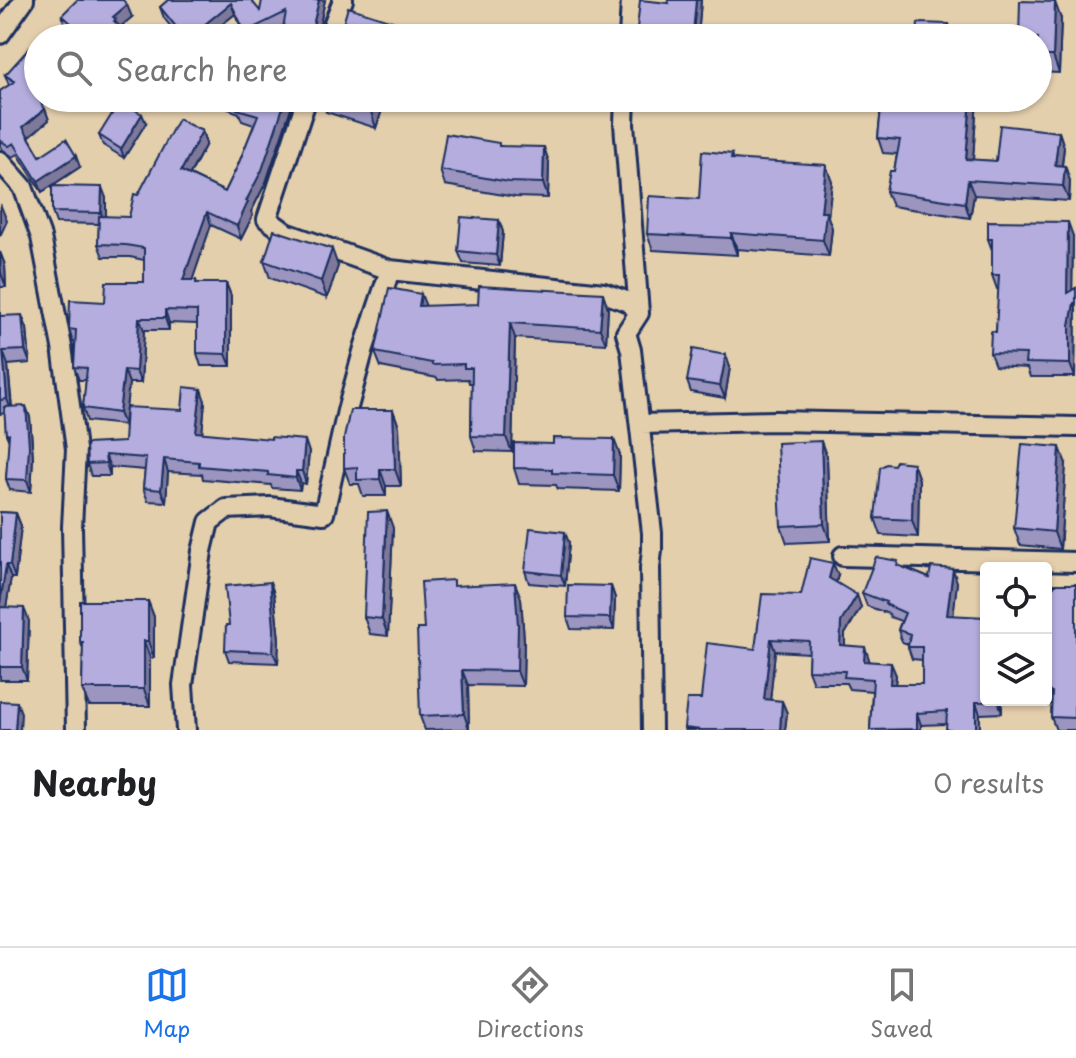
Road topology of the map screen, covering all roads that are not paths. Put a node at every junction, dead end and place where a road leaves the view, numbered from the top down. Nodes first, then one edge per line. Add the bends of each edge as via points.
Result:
1 (24, 0) edge
2 (343, 0) edge
3 (631, 0) edge
4 (334, 24) edge
5 (630, 24) edge
6 (0, 34) edge
7 (302, 112) edge
8 (624, 112) edge
9 (0, 161) edge
10 (390, 270) junction
11 (639, 313) junction
12 (641, 424) junction
13 (1076, 427) edge
14 (843, 556) dead end
15 (1076, 562) edge
16 (76, 730) edge
17 (186, 730) edge
18 (652, 730) edge

1 - 6 street
2 - 4 street
3 - 5 street
7 - 10 street via 267,219 286,233
8 - 11 street
9 - 16 street via 23,187 41,237 76,449
10 - 11 street via 604,293 629,302
10 - 17 street via 364,348 324,514 270,507 226,509 209,522 183,685
11 - 12 street via 626,333
12 - 13 street
12 - 18 street via 652,550
14 - 15 street

